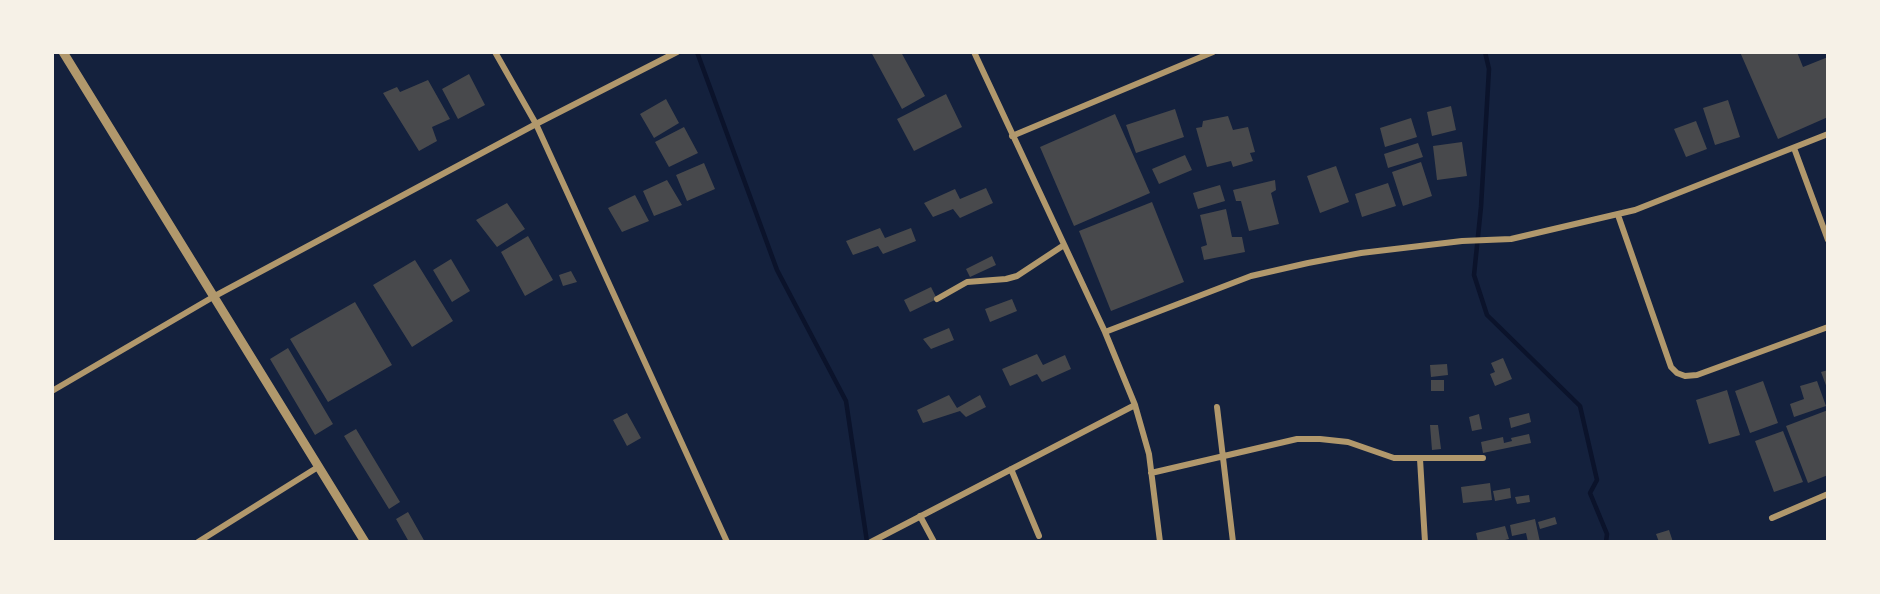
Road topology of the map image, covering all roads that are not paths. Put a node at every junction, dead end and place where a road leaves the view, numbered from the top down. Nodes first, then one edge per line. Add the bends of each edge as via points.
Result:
1 (63, 52) edge
2 (495, 52) edge
3 (677, 52) edge
4 (974, 52) edge
5 (1214, 52) edge
6 (536, 124) junction
7 (1827, 134) edge
8 (1012, 136) junction
9 (1794, 148) junction
10 (1618, 215) junction
11 (1827, 240) edge
12 (1064, 245) junction
13 (213, 297) junction
14 (937, 300) dead end
15 (1827, 327) edge
16 (1105, 332) junction
17 (52, 391) edge
18 (1135, 405) junction
19 (1217, 407) dead end
20 (1224, 455) junction
21 (1483, 458) dead end
22 (1420, 459) junction
23 (318, 467) junction
24 (1011, 469) junction
25 (1151, 473) junction
26 (1827, 494) edge
27 (920, 516) junction
28 (1772, 518) dead end
29 (1039, 536) dead end
30 (206, 539) edge
31 (198, 542) edge
32 (365, 542) edge
33 (727, 542) edge
34 (871, 542) edge
35 (934, 542) edge
36 (1160, 542) edge
37 (1233, 542) edge
38 (1425, 542) edge

1 - 13 street
2 - 6 street
3 - 6 street
4 - 8 street
5 - 8 street
6 - 13 street
6 - 33 street
7 - 9 street
8 - 12 street
9 - 10 street
9 - 11 street
10 - 15 street via 1671,367 1677,374 1697,375
10 - 16 street via 1511,238 1361,253 1308,263 1251,276
12 - 14 street via 1017,276 967,282
12 - 16 street
13 - 17 street
13 - 23 street
16 - 18 street
18 - 24 street
18 - 25 street
19 - 20 street
20 - 22 street via 1287,441 1320,439 1348,442 1386,456
20 - 25 street
20 - 37 street
21 - 22 street
22 - 38 street
23 - 30 street
23 - 32 street
24 - 27 street
24 - 29 street
25 - 36 street
26 - 28 street
27 - 34 street
27 - 35 street
30 - 31 street

